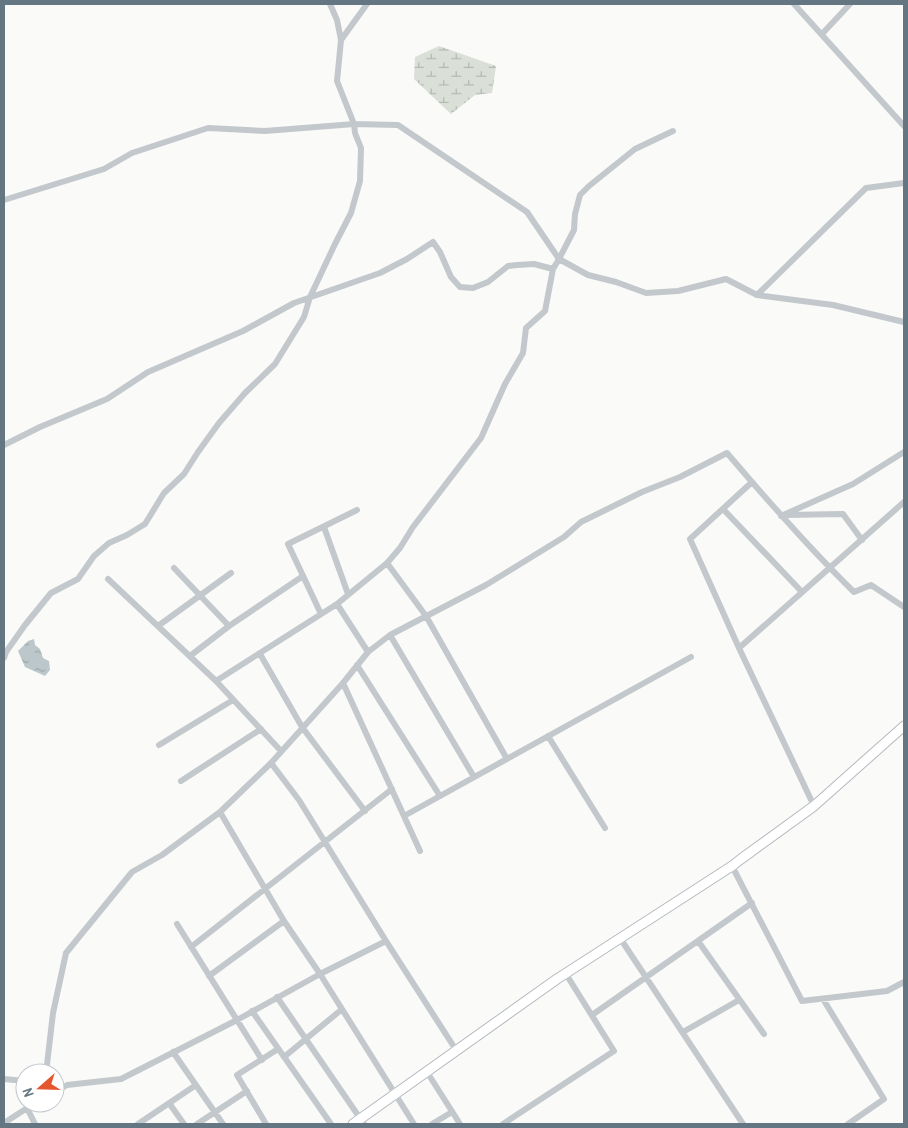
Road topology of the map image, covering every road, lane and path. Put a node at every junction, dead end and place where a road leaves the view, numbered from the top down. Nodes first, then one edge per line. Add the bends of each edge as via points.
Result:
1 (330, 4) edge
2 (367, 4) edge
3 (794, 4) edge
4 (850, 4) edge
5 (822, 34) junction
6 (340, 40) junction
7 (354, 124) junction
8 (904, 126) edge
9 (673, 131) dead end
10 (904, 183) edge
11 (4, 200) edge
12 (559, 259) junction
13 (553, 269) junction
14 (757, 295) junction
15 (310, 297) junction
16 (904, 322) edge
17 (4, 445) edge
18 (904, 452) edge
19 (752, 482) junction
20 (904, 502) edge
21 (723, 509) junction
22 (357, 510) dead end
23 (781, 516) junction
24 (324, 526) junction
25 (862, 540) junction
26 (387, 563) junction
27 (174, 568) dead end
28 (829, 568) junction
29 (232, 573) dead end
30 (303, 576) junction
31 (108, 579) dead end
32 (802, 592) junction
33 (348, 594) junction
34 (200, 596) junction
35 (337, 604) junction
36 (904, 607) edge
37 (320, 614) junction
38 (426, 616) junction
39 (158, 626) junction
40 (229, 626) junction
41 (390, 635) junction
42 (739, 648) junction
43 (368, 652) junction
44 (260, 654) junction
45 (190, 656) junction
46 (691, 657) dead end
47 (4, 658) edge
48 (358, 666) junction
49 (216, 682) junction
50 (343, 683) junction
51 (234, 700) junction
52 (904, 726) edge
53 (302, 728) junction
54 (261, 729) junction
55 (548, 736) junction
56 (159, 746) dead end
57 (281, 751) junction
58 (507, 759) junction
59 (271, 763) junction
60 (474, 777) junction
61 (181, 781) dead end
62 (392, 789) junction
63 (440, 796) junction
64 (814, 806) junction
65 (365, 810) junction
66 (220, 812) junction
67 (404, 816) junction
68 (605, 828) dead end
69 (325, 842) junction
70 (420, 851) dead end
71 (732, 866) junction
72 (266, 889) junction
73 (752, 903) junction
74 (284, 921) junction
75 (177, 924) dead end
76 (620, 938) junction
77 (386, 941) junction
78 (698, 941) junction
79 (191, 947) junction
80 (320, 974) junction
81 (566, 974) junction
82 (210, 976) junction
83 (646, 977) junction
84 (904, 982) edge
85 (278, 997) junction
86 (824, 999) junction
87 (739, 1000) junction
88 (341, 1010) junction
89 (252, 1011) junction
90 (592, 1015) junction
91 (237, 1020) junction
92 (683, 1032) junction
93 (764, 1034) dead end
94 (306, 1039) junction
95 (278, 1049) junction
96 (456, 1050) junction
97 (173, 1052) junction
98 (284, 1057) junction
99 (262, 1060) junction
100 (47, 1063) edge
101 (427, 1072) junction
102 (196, 1085) junction
103 (67, 1086) edge
104 (247, 1092) junction
105 (395, 1095) junction
106 (170, 1103) junction
107 (215, 1112) junction
108 (452, 1112) junction
109 (19, 1113) edge
110 (4, 1123) edge
111 (359, 1123) edge
112 (138, 1124) edge
113 (184, 1124) edge
114 (197, 1124) edge
115 (223, 1124) edge
116 (266, 1124) edge
117 (331, 1124) edge
118 (414, 1124) edge
119 (432, 1124) edge
120 (460, 1124) edge
121 (503, 1124) edge
122 (744, 1124) edge
123 (848, 1124) edge

1 - 6 street
2 - 6 street
3 - 5 street
4 - 5 street
5 - 8 street
6 - 7 street via 337,80
7 - 11 street via 265,131 208,128 132,153 104,170
7 - 12 street via 398,124 527,212
7 - 15 street via 361,148 360,181 351,214
9 - 12 street via 635,149 588,186 580,196 574,230
10 - 14 street via 866,188
12 - 13 street
12 - 14 street via 588,275 646,293 678,291 726,278
13 - 15 street via 517,264 508,266 488,282 474,288 460,287 451,277 433,242 380,273
13 - 26 street via 544,311 526,328 524,353 504,384 481,438
14 - 16 street via 833,305
15 - 17 street via 243,331 148,372 107,399
15 - 47 street via 304,317 275,364 219,423 184,474 164,493 145,524 109,544 94,556 78,579 52,593
18 - 23 street via 854,484
19 - 21 street
19 - 23 street
19 - 38 street via 727,453 581,522 564,537 486,585
20 - 25 street
21 - 32 street
21 - 42 street via 690,539
22 - 24 street
23 - 25 street via 842,514
23 - 28 street
24 - 30 street via 288,544
24 - 33 street
25 - 28 street
26 - 33 street
26 - 38 street
27 - 34 street
28 - 32 street
28 - 36 street via 854,592 871,585
29 - 34 street
30 - 37 street
30 - 40 street
31 - 39 street
32 - 42 street
33 - 35 street
34 - 39 street
34 - 40 street
35 - 37 street
35 - 43 street
37 - 44 street
38 - 41 street
38 - 58 street
39 - 45 street
40 - 45 street
41 - 43 street
41 - 60 street
42 - 64 street
43 - 48 street
44 - 49 street
44 - 53 street
45 - 49 street
46 - 55 street
48 - 50 street
48 - 63 street
49 - 51 street
50 - 53 street
50 - 62 street
51 - 54 street
51 - 56 street
52 - 64 main road
53 - 57 street
53 - 65 street
54 - 57 street
54 - 61 street
55 - 58 street
55 - 68 street
57 - 59 street
58 - 60 street
59 - 66 street
59 - 69 street
60 - 63 street
62 - 65 street
62 - 67 street
63 - 67 street
64 - 71 main road
65 - 69 street
66 - 72 street
66 - 100 street via 162,855 132,872 66,953 53,1012
67 - 70 street
69 - 72 street
69 - 77 street
71 - 73 street
71 - 76 main road
72 - 74 street
72 - 79 street
73 - 78 street
73 - 86 street via 802,1001
74 - 80 street
74 - 82 street
75 - 79 street
76 - 81 main road
76 - 83 street
77 - 80 street
77 - 96 street
78 - 83 street
78 - 87 street
79 - 82 street
80 - 85 street
80 - 88 street
81 - 90 street
81 - 96 main road
82 - 91 street
83 - 90 street
83 - 92 street
84 - 86 street via 887,992
85 - 89 street
85 - 94 street
86 - 123 street via 884,1099
87 - 92 street
87 - 93 street
88 - 94 street
88 - 105 street
89 - 91 street
89 - 95 street
90 - 121 street via 614,1051
91 - 97 street
91 - 99 street
92 - 122 street
94 - 98 street
94 - 111 street
95 - 98 street
95 - 99 street
96 - 101 main road
97 - 102 street
97 - 103 street via 121,1079
98 - 117 street
99 - 104 street via 238,1076
101 - 105 main road
101 - 108 street
102 - 106 street
102 - 107 street
104 - 107 street
104 - 116 street
105 - 111 main road
105 - 118 street
106 - 112 street
106 - 113 street
107 - 114 street
107 - 115 street
108 - 119 street
108 - 120 street
109 - 110 street

